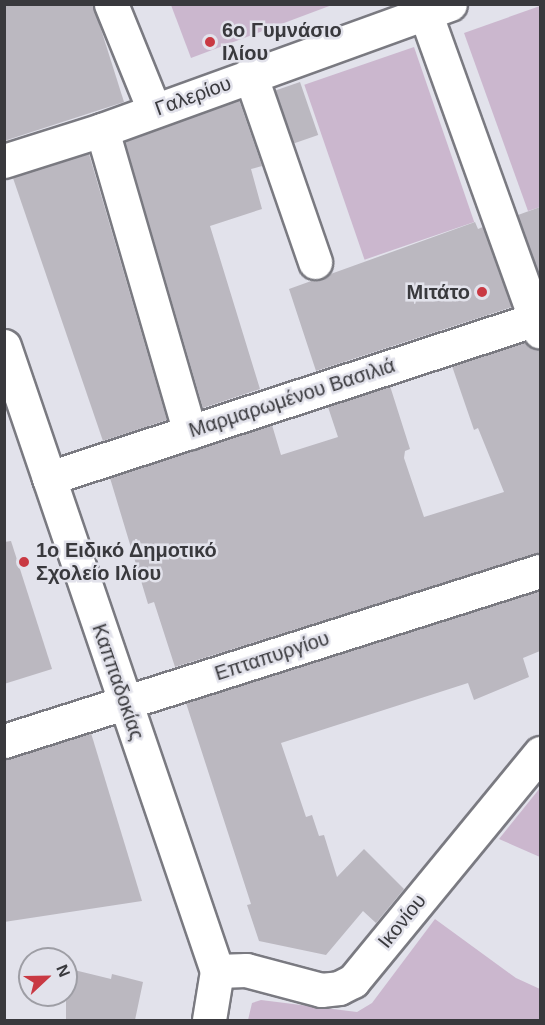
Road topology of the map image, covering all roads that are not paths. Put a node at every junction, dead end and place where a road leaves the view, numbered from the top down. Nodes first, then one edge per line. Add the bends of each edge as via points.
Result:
1 (111, 4) edge
2 (432, 8) edge
3 (250, 74) junction
4 (154, 110) junction
5 (102, 130) junction
6 (4, 161) edge
7 (315, 262) dead end
8 (538, 325) edge
9 (4, 346) edge
10 (190, 432) junction
11 (49, 478) junction
12 (540, 571) edge
13 (125, 702) junction
14 (4, 741) edge
15 (540, 753) edge
16 (217, 971) junction
17 (209, 1020) edge

1 - 4 street
2 - 3 street, Γαλερίου
2 - 8 street
3 - 4 street, Γαλερίου
3 - 7 street
4 - 5 street, Γαλερίου
5 - 6 street, Γαλερίου
5 - 10 street
8 - 10 street, Μαρμαρωμένου Βασιλιά
9 - 11 street, Καππαδοκίας
10 - 11 street, Μαρμαρωμένου Βασιλιά
11 - 13 street, Καππαδοκίας
12 - 13 street, Επταπυργίου
13 - 14 street, Επταπυργίου
13 - 16 street, Καππαδοκίας
15 - 16 street, Ικονίου via 353,981 321,990 246,970
16 - 17 street, Καππαδοκίας

